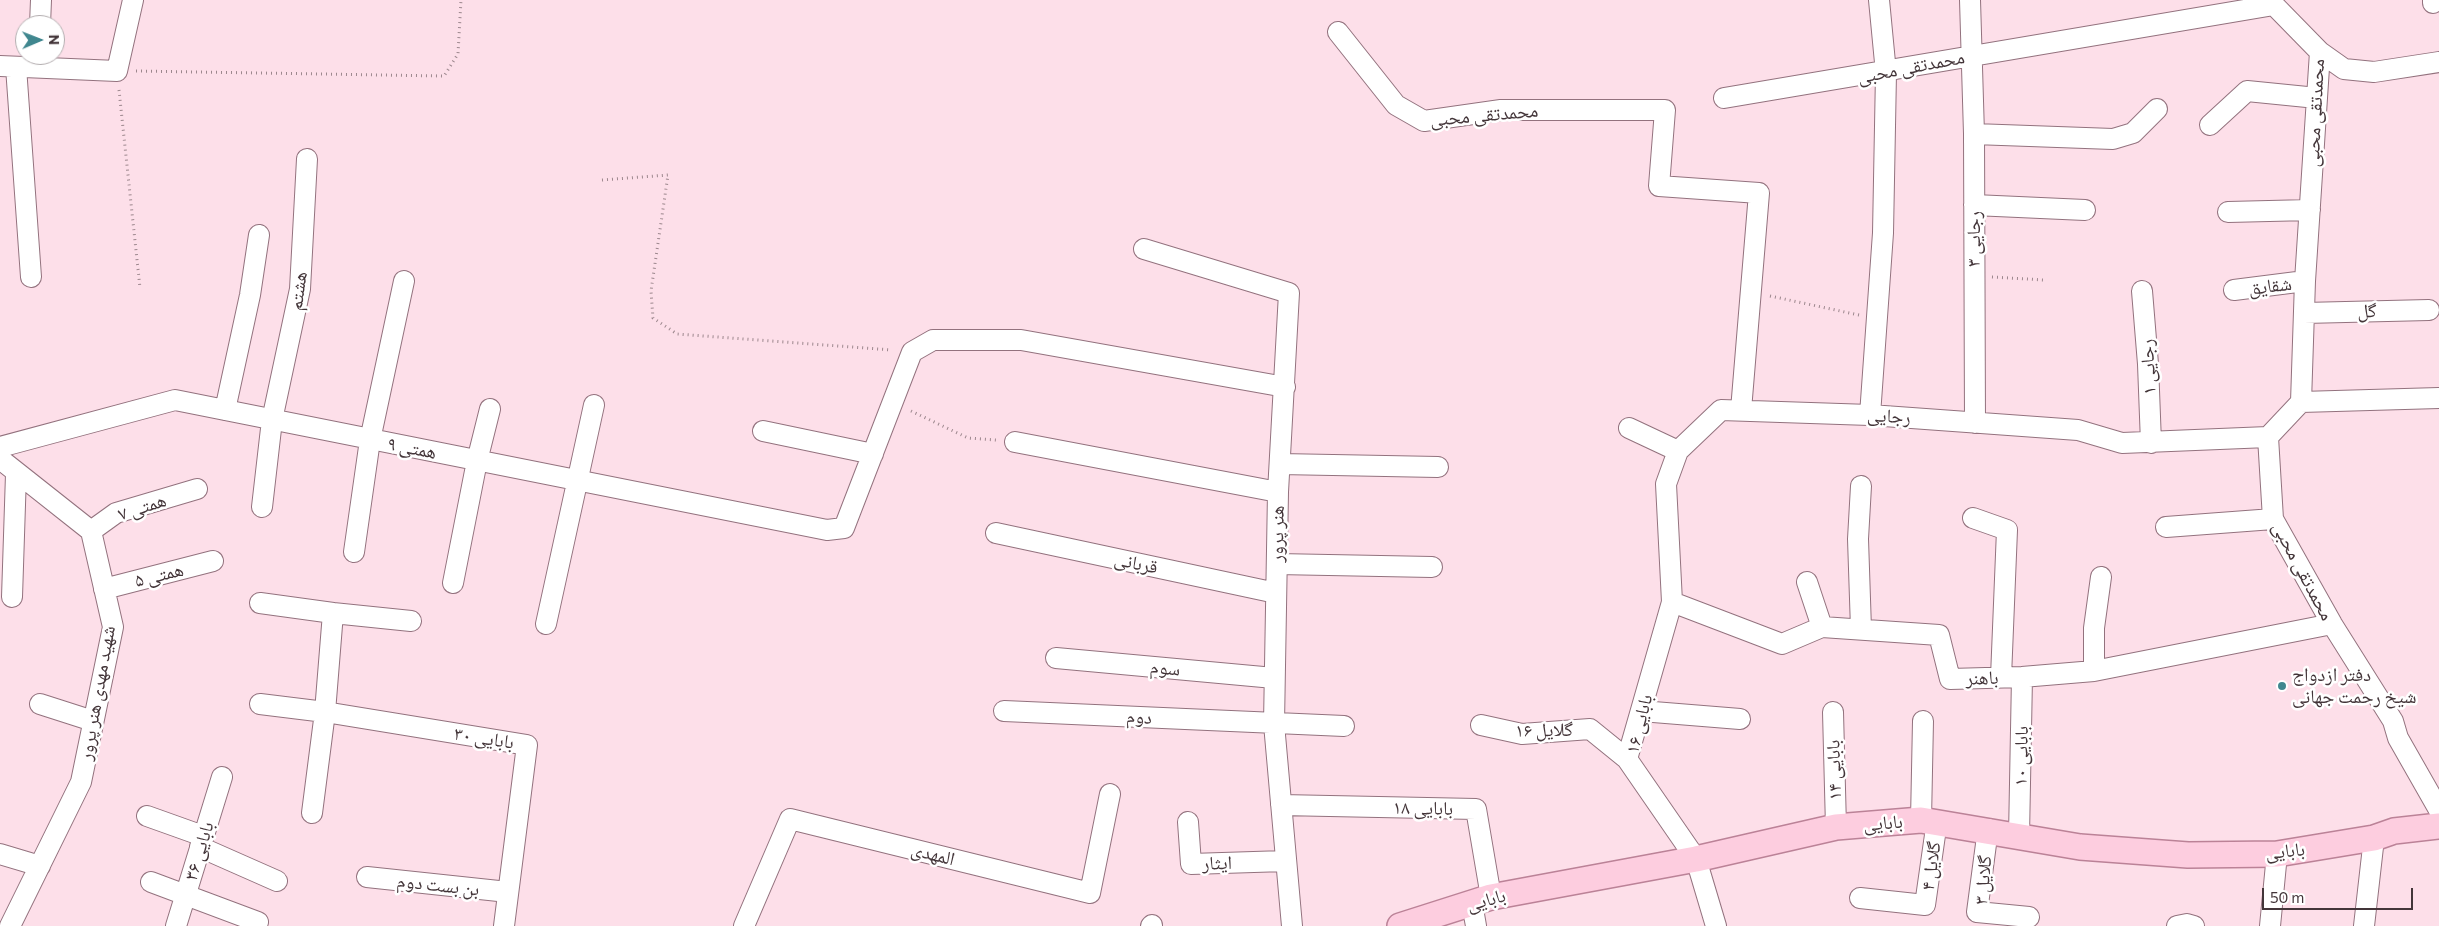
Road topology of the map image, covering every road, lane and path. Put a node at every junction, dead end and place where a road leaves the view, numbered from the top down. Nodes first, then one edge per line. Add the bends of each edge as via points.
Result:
1 (41, 0) edge
2 (133, 0) edge
3 (462, 0) edge
4 (1879, 0) edge
5 (1970, 0) edge
6 (2274, 3) edge
7 (40, 15) edge
8 (1338, 32) dead end
9 (2320, 52) junction
10 (1971, 55) junction
11 (2439, 62) edge
12 (65, 64) edge
13 (8, 67) edge
14 (117, 71) junction
15 (1886, 73) junction
16 (1724, 98) dead end
17 (2317, 98) junction
18 (2157, 109) dead end
19 (2210, 125) dead end
20 (1974, 134) junction
21 (308, 159) dead end
22 (602, 180) dead end
23 (1974, 205) junction
24 (2085, 210) dead end
25 (2310, 210) junction
26 (2228, 212) dead end
27 (259, 235) dead end
28 (1144, 248) dead end
29 (31, 276) dead end
30 (1974, 276) junction
31 (2044, 280) dead end
32 (404, 281) dead end
33 (2305, 281) junction
34 (140, 288) dead end
35 (2234, 290) dead end
36 (2142, 291) dead end
37 (1751, 292) junction
38 (2430, 310) dead end
39 (2304, 313) junction
40 (1877, 319) junction
41 (912, 352) junction
42 (1284, 387) junction
43 (898, 389) junction
44 (2439, 398) edge
45 (2302, 402) junction
46 (594, 405) dead end
47 (490, 409) dead end
48 (225, 410) junction
49 (1741, 410) junction
50 (1870, 415) junction
51 (272, 420) junction
52 (1975, 423) junction
53 (1629, 428) dead end
54 (763, 432) dead end
55 (2268, 437) junction
56 (370, 440) junction
57 (1015, 442) joint
58 (2151, 443) junction
59 (0, 447) edge
60 (1678, 451) junction
61 (873, 454) junction
62 (0, 459) edge
63 (476, 461) junction
64 (1280, 464) junction
65 (1438, 467) dead end
66 (16, 474) junction
67 (576, 481) junction
68 (1861, 486) dead end
69 (197, 489) dead end
70 (1278, 492) junction
71 (262, 507) dead end
72 (1973, 518) dead end
73 (2273, 519) junction
74 (2166, 527) dead end
75 (91, 531) junction
76 (996, 533) dead end
77 (354, 552) dead end
78 (214, 562) dead end
79 (1277, 564) junction
80 (1432, 567) dead end
81 (2101, 577) dead end
82 (1807, 582) dead end
83 (453, 583) dead end
84 (104, 589) junction
85 (1276, 593) junction
86 (12, 597) dead end
87 (1672, 602) junction
88 (260, 603) dead end
89 (333, 613) junction
90 (411, 621) dead end
91 (546, 624) dead end
92 (2332, 624) junction
93 (1822, 627) junction
94 (1861, 628) junction
95 (1056, 658) dead end
96 (2094, 671) junction
97 (2000, 677) junction
98 (2022, 677) junction
99 (1274, 678) junction
100 (40, 704) dead end
101 (260, 704) dead end
102 (1004, 711) dead end
103 (1641, 711) junction
104 (325, 712) junction
105 (1833, 712) dead end
106 (1740, 719) dead end
107 (1923, 720) dead end
108 (93, 721) junction
109 (2393, 721) junction
110 (1274, 724) junction
111 (1481, 725) dead end
112 (1344, 726) dead end
113 (1627, 760) junction
114 (222, 776) dead end
115 (2439, 784) edge
116 (1110, 794) dead end
117 (1281, 805) junction
118 (2439, 810) edge
119 (312, 813) dead end
120 (147, 816) dead end
121 (1929, 820) junction
122 (1188, 822) dead end
123 (2439, 826) edge
124 (1836, 827) junction
125 (1988, 829) junction
126 (2019, 836) junction
127 (2374, 838) junction
128 (201, 842) junction
129 (2439, 843) edge
130 (0, 854) edge
131 (2277, 854) junction
132 (1696, 859) junction
133 (1285, 861) junction
134 (40, 866) junction
135 (367, 877) dead end
136 (277, 881) dead end
137 (151, 882) dead end
138 (508, 892) junction
139 (186, 893) junction
140 (1860, 898) dead end
141 (1480, 908) edge
142 (2028, 917) dead end
143 (258, 922) dead end
144 (10, 926) edge
145 (176, 926) edge
146 (504, 926) edge
147 (744, 926) edge
148 (1292, 926) edge
149 (1400, 926) edge
150 (1716, 926) edge
151 (2177, 926) edge
152 (2194, 926) edge
153 (2270, 926) edge
154 (2364, 926) edge

1 - 7 street
2 - 14 street
3 - 14 path via 458,54 444,76
4 - 15 street
5 - 10 street, رجایی ۳
6 - 9 street, محمدتقی محبی
6 - 10 street, محمدتقی محبی
8 - 37 street, محمدتقی محبی via 1396,105 1424,121 1501,110 1665,110 1659,186 1760,193
9 - 11 street via 2344,69 2374,72
9 - 17 street, محمدتقی محبی
10 - 15 street, محمدتقی محبی
10 - 20 street, رجایی ۳
12 - 14 street
13 - 29 street
14 - 34 path
15 - 16 street, محمدتقی محبی
15 - 40 street via 1883,233
17 - 19 street via 2247,91
17 - 25 street, محمدتقی محبی
18 - 20 street via 2133,133 2113,139
20 - 23 street, رجایی ۳
21 - 51 street, هشتم via 300,289
22 - 41 path via 668,175 651,292 653,318 677,334
23 - 24 street
23 - 30 street, رجایی ۳
25 - 26 street
25 - 33 street, محمدتقی محبی
27 - 48 street via 250,295
28 - 42 street, هنر پرور via 1289,294
30 - 31 path
30 - 52 street, رجایی ۳
32 - 56 street
33 - 35 street, شقایق
33 - 39 street, محمدتقی محبی
36 - 58 street, رجایی ۱
37 - 40 path
37 - 49 street, محمدتقی محبی
38 - 39 street, گل
39 - 45 street, محمدتقی محبی
40 - 50 street
41 - 42 street via 933,340 1020,340
41 - 43 street
42 - 64 street, هنر پرور
43 - 57 path via 910,410 968,438
43 - 61 street
44 - 45 street
45 - 55 street
46 - 67 street
47 - 63 street
48 - 51 street, همتی ۹
48 - 59 street, همتی ۹ via 175,400
49 - 50 street, رجایی
49 - 60 street, رجایی via 1721,410
50 - 52 street, رجایی
51 - 56 street, همتی ۹
51 - 71 street, هشتم
52 - 58 street, رجایی via 2078,430 2122,443
53 - 60 street
54 - 61 street
55 - 58 street, رجایی
55 - 73 street, محمدتقی محبی
56 - 63 street, همتی ۹
56 - 77 street
57 - 70 street
60 - 87 street, رجایی via 1666,484
61 - 67 street, همتی ۹ via 844,528 827,530
62 - 66 street
63 - 67 street, همتی ۹
63 - 83 street
64 - 65 street
64 - 70 street, هنر پرور
66 - 75 street
66 - 86 street
67 - 91 street
68 - 94 street via 1858,539
69 - 75 street, همتی ۷ via 116,513
70 - 79 street, هنر پرور
72 - 97 street via 2007,530
73 - 74 street
73 - 92 street, محمدتقی محبی
75 - 84 street, شهید مهدی هنر پرور
76 - 85 street, قربانی
78 - 84 street, همتی ۵
79 - 80 street
79 - 85 street, هنر پرور
81 - 96 street via 2094,628
82 - 93 street
84 - 108 street, شهید مهدی هنر پرور via 113,627
85 - 99 street, هنر پرور
87 - 93 street, باهنر via 1782,644
87 - 103 street, بابایی ۱۶
88 - 89 street
89 - 90 street
89 - 104 street
92 - 96 street, باهنر
92 - 109 street, محمدتقی محبی
93 - 94 street, باهنر
94 - 97 street, باهنر via 1939,636 1950,679
95 - 99 street, سوم
96 - 98 street, باهنر
97 - 98 street, باهنر
98 - 126 street, بابایی ۱۰
99 - 110 street, هنر پرور
100 - 108 street
101 - 104 street, بابایی ۳۰
102 - 110 street, دوم
103 - 106 street
103 - 113 street, بابایی ۱۶
104 - 119 street
104 - 138 street, بابایی ۳۰ via 528,745
105 - 124 street, بابایی ۱۴
107 - 121 street
108 - 134 street, شهید مهدی هنر پرور via 81,782
109 - 115 street, محمدتقی محبی via 2410,732
109 - 118 street, محمدتقی محبی via 2398,738
110 - 112 street, دوم
110 - 117 street, هنر پرور
111 - 113 street, گلایل ۱۶ via 1522,734 1590,729
113 - 132 street, بابایی ۱۶
114 - 128 street, بابایی ۳۶
116 - 147 street, المهدی via 1090,893 790,819
117 - 133 street, هنر پرور
117 - 141 street, بابایی ۱۸ via 1476,809
120 - 128 street
121 - 124 main road, بابایی
121 - 125 main road, بابایی
121 - 140 street, گلایل ۴ via 1925,905
122 - 133 street, ایثار via 1191,864
123 - 127 main road, بابایی via 2394,831
124 - 132 main road, بابایی
125 - 126 main road, بابایی
125 - 142 street, گلایل ۳ via 1977,912
126 - 131 main road, بابایی via 2080,847 2188,855
127 - 129 main road, بابایی via 2396,844
127 - 131 main road, بابایی
127 - 154 street
128 - 136 street
128 - 139 street, بابایی ۳۶
130 - 134 street
131 - 153 street
132 - 141 main road, بابایی
132 - 150 street, بابایی ۱۶
133 - 148 street, هنر پرور
134 - 144 street, شهید مهدی هنر پرور
135 - 138 street, بن بست دوم
137 - 139 street
138 - 146 street, بابایی ۳۰
139 - 143 street
139 - 145 street, بابایی ۳۶
141 - 149 main road, بابایی
151 - 152 street

